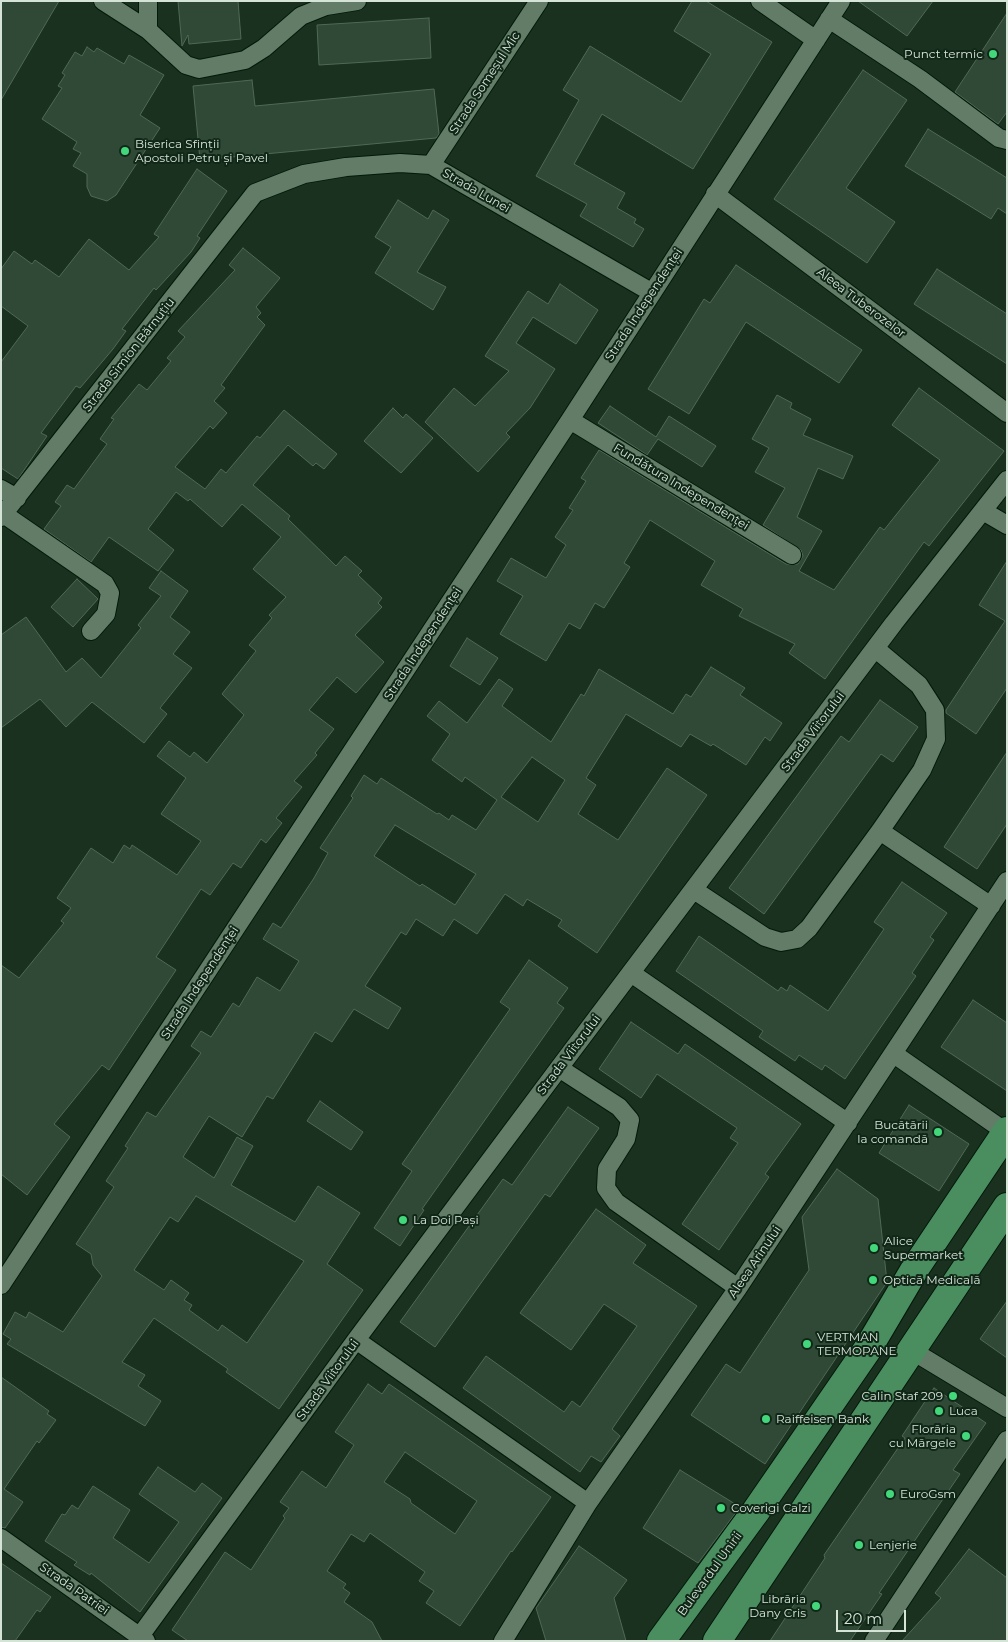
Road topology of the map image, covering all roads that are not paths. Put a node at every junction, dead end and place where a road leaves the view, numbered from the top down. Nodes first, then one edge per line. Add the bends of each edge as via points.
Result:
1 (104, 1) edge
2 (148, 1) edge
3 (358, 1) edge
4 (539, 1) edge
5 (760, 1) edge
6 (841, 1) edge
7 (829, 19) junction
8 (148, 30) junction
9 (816, 40) junction
10 (1007, 140) edge
11 (431, 165) junction
12 (256, 193) joint
13 (715, 194) junction
14 (651, 292) junction
15 (1007, 413) edge
16 (570, 420) junction
17 (1007, 480) edge
18 (1, 489) edge
19 (17, 498) junction
20 (983, 511) junction
21 (3, 516) edge
22 (1007, 525) edge
23 (792, 554) dead end
24 (91, 630) dead end
25 (876, 649) junction
26 (880, 831) junction
27 (1007, 881) edge
28 (694, 890) junction
29 (990, 906) junction
30 (631, 973) junction
31 (894, 1054) junction
32 (559, 1068) junction
33 (848, 1123) junction
34 (1006, 1131) edge
35 (1007, 1206) edge
36 (1, 1285) edge
37 (738, 1288) junction
38 (356, 1340) junction
39 (911, 1350) junction
40 (1007, 1408) edge
41 (1007, 1440) edge
42 (588, 1503) junction
43 (1, 1538) edge
44 (143, 1639) edge
45 (503, 1641) edge
46 (662, 1641) edge
47 (717, 1641) edge
48 (874, 1641) edge

1 - 8 street
2 - 8 street
3 - 8 street via 326,6 301,16 245,60 199,69 186,66
4 - 11 street, Strada Someșul Mic
5 - 9 street
6 - 7 street, Strada Independenței
7 - 9 street, Strada Independenței
7 - 10 street via 920,79 999,138
9 - 13 street, Strada Independenței
11 - 12 street, Strada Lunei via 400,163 346,167 304,174
11 - 14 street, Strada Lunei
12 - 19 street, Strada Simion Bărnuțiu
13 - 14 street, Strada Independenței
13 - 15 street, Aleea Tuberozelor
14 - 16 street, Strada Independenței
16 - 23 street, Fundătura Independenței
16 - 36 street, Strada Independenței
17 - 20 street, Strada Viitorului
18 - 19 street
19 - 21 street, Strada Simion Bărnuțiu
20 - 22 street
20 - 25 street, Strada Viitorului
21 - 24 street via 105,584 110,593 106,614
25 - 26 street via 919,685 934,710 936,740 922,770
25 - 28 street, Strada Viitorului
26 - 28 street via 809,928 797,939 781,942 765,937
26 - 29 street
27 - 29 street, Aleea Arinului
28 - 30 street, Strada Viitorului
29 - 31 street, Aleea Arinului
30 - 32 street, Strada Viitorului
30 - 33 street
31 - 33 street, Aleea Arinului
31 - 34 street
32 - 37 street via 619,1107 630,1120 626,1139 607,1169 606,1188 616,1202
32 - 38 street, Strada Viitorului
33 - 37 street, Aleea Arinului
34 - 46 main road, Bulevardul Unirii via 916,1267 867,1350
35 - 39 main road
37 - 42 street, Aleea Arinului
38 - 42 street
38 - 44 street, Strada Viitorului
39 - 40 street
39 - 47 main road
41 - 48 street
42 - 45 street, Aleea Arinului
43 - 44 street, Strada Patriei

